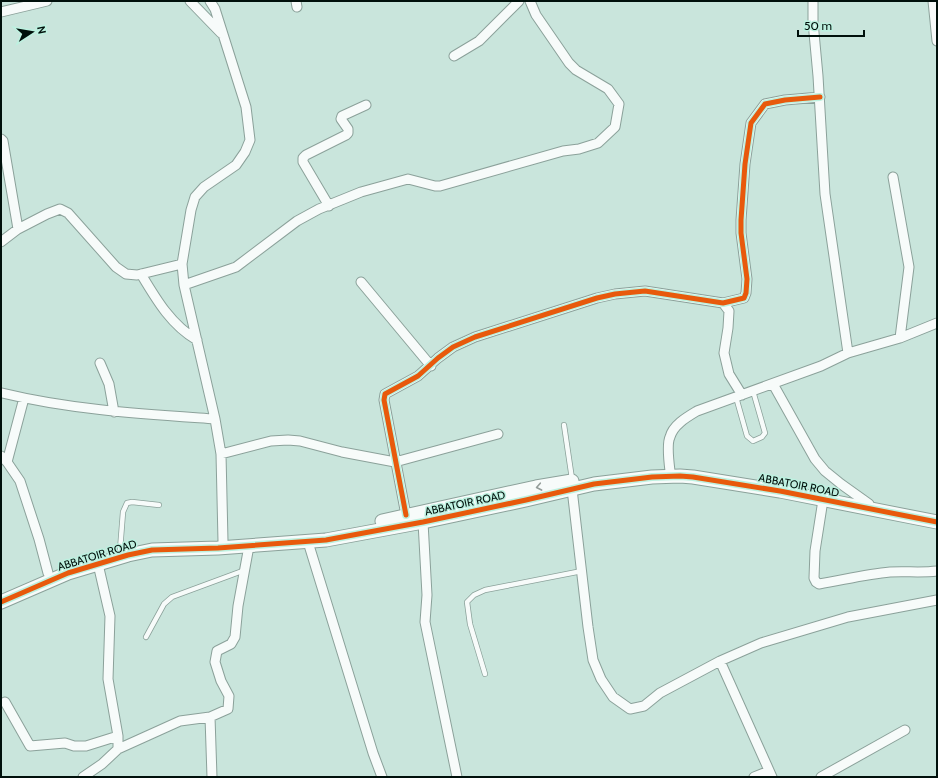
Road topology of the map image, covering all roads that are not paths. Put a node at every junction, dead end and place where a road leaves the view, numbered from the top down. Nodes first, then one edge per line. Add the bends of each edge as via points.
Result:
1 (47, 1) edge
2 (190, 1) edge
3 (210, 1) edge
4 (519, 1) edge
5 (530, 1) edge
6 (813, 1) edge
7 (933, 1) edge
8 (1, 12) edge
9 (222, 34) junction
10 (937, 41) edge
11 (454, 56) dead end
12 (820, 97) junction
13 (366, 105) dead end
14 (1, 139) edge
15 (893, 177) dead end
16 (329, 206) junction
17 (18, 229) junction
18 (1, 242) edge
19 (182, 264) junction
20 (141, 274) junction
21 (361, 282) dead end
22 (184, 285) junction
23 (723, 303) junction
24 (937, 323) edge
25 (900, 338) junction
26 (197, 340) junction
27 (848, 354) junction
28 (100, 363) dead end
29 (430, 366) junction
30 (773, 384) junction
31 (753, 391) junction
32 (2, 393) dead end
33 (739, 396) junction
34 (24, 398) junction
35 (114, 412) junction
36 (216, 419) junction
37 (564, 425) dead end
38 (498, 434) dead end
39 (221, 454) junction
40 (4, 459) edge
41 (395, 462) junction
42 (670, 471) junction
43 (572, 485) junction
44 (823, 500) junction
45 (869, 504) junction
46 (159, 505) dead end
47 (406, 515) junction
48 (937, 517) edge
49 (423, 522) junction
50 (937, 522) edge
51 (223, 541) junction
52 (308, 542) junction
53 (249, 546) junction
54 (120, 550) junction
55 (98, 564) junction
56 (245, 570) junction
57 (582, 571) junction
58 (937, 571) edge
59 (48, 573) junction
60 (1, 594) edge
61 (937, 600) edge
62 (1, 602) edge
63 (146, 637) dead end
64 (720, 661) junction
65 (484, 674) dead end
66 (5, 702) dead end
67 (210, 717) junction
68 (905, 730) dead end
69 (118, 736) junction
70 (118, 749) junction
71 (770, 774) edge
72 (83, 777) edge
73 (212, 777) edge
74 (382, 777) edge
75 (457, 777) edge
76 (754, 777) edge
77 (821, 777) edge

1 - 8 street
2 - 9 street
3 - 9 street
4 - 11 street via 480,41
5 - 16 street via 536,15 569,63 608,89 619,104 614,126 609,132 598,143 592,145 440,186 408,179 361,192
6 - 12 street
7 - 10 street
9 - 19 street via 246,107 250,140 236,165 204,187 195,197
12 - 23 street via 766,104 751,123 741,220 746,293 744,298
12 - 27 street via 825,194
13 - 16 street via 342,116 341,119 348,129 346,135 303,158
14 - 17 street
15 - 25 street via 909,268
16 - 22 street via 297,221 236,266
17 - 18 street
17 - 20 street via 60,210 68,213 116,267 126,274
19 - 20 street
19 - 22 street
20 - 26 street via 172,320 185,333
21 - 29 street
22 - 26 street
23 - 29 street via 645,291 609,295 475,336 452,347
23 - 33 street via 729,311 724,353 729,374
24 - 25 street
25 - 27 street
26 - 36 street
27 - 30 street
28 - 35 street via 109,384
29 - 41 street via 418,376 385,394
30 - 31 street
30 - 45 street via 815,459 825,471
31 - 33 street
31 - 33 lane via 765,432 762,438 753,441 747,436
32 - 34 street
33 - 42 street via 697,411 675,427 669,437
34 - 35 street
34 - 40 street
35 - 36 street
36 - 39 street
37 - 43 lane
38 - 41 street
39 - 41 street via 271,441 294,440
39 - 51 street
40 - 59 street via 20,481
41 - 47 street
42 - 43 street, ABBATOIR ROAD via 632,471
42 - 45 street, ABBATOIR ROAD via 727,478
43 - 44 street, ABBATOIR ROAD via 680,476
43 -> 47 street, ABBATOIR ROAD
43 - 49 street, ABBATOIR ROAD via 526,500
43 - 57 street
44 - 50 street, ABBATOIR ROAD
44 - 58 street via 815,551 816,582 820,584 888,572
45 - 48 street, ABBATOIR ROAD
46 - 54 lane via 127,503 123,512
47 - 51 street, ABBATOIR ROAD via 349,528
49 - 52 street, ABBATOIR ROAD
49 - 75 street via 427,595 424,622
51 - 54 street, ABBATOIR ROAD via 161,543
52 - 53 street, ABBATOIR ROAD
52 - 74 street
53 - 55 street, ABBATOIR ROAD via 152,550
53 - 56 street
54 - 59 street, ABBATOIR ROAD
55 - 62 street, ABBATOIR ROAD via 68,573
55 - 69 street via 110,616 108,678
56 - 63 lane via 172,597 164,604
56 - 67 street via 235,636 231,644 217,651 216,662 221,681 229,696 228,709
57 - 64 street via 593,660 612,697 630,709 644,706 660,693
57 - 65 lane via 485,590 467,602 470,624
59 - 60 street, ABBATOIR ROAD
61 - 64 street via 848,617 761,643
64 - 71 street
66 - 69 street via 30,746 65,743 86,746
67 - 70 street via 180,721
67 - 73 street
68 - 77 street
69 - 70 street
70 - 72 street
71 - 76 street

